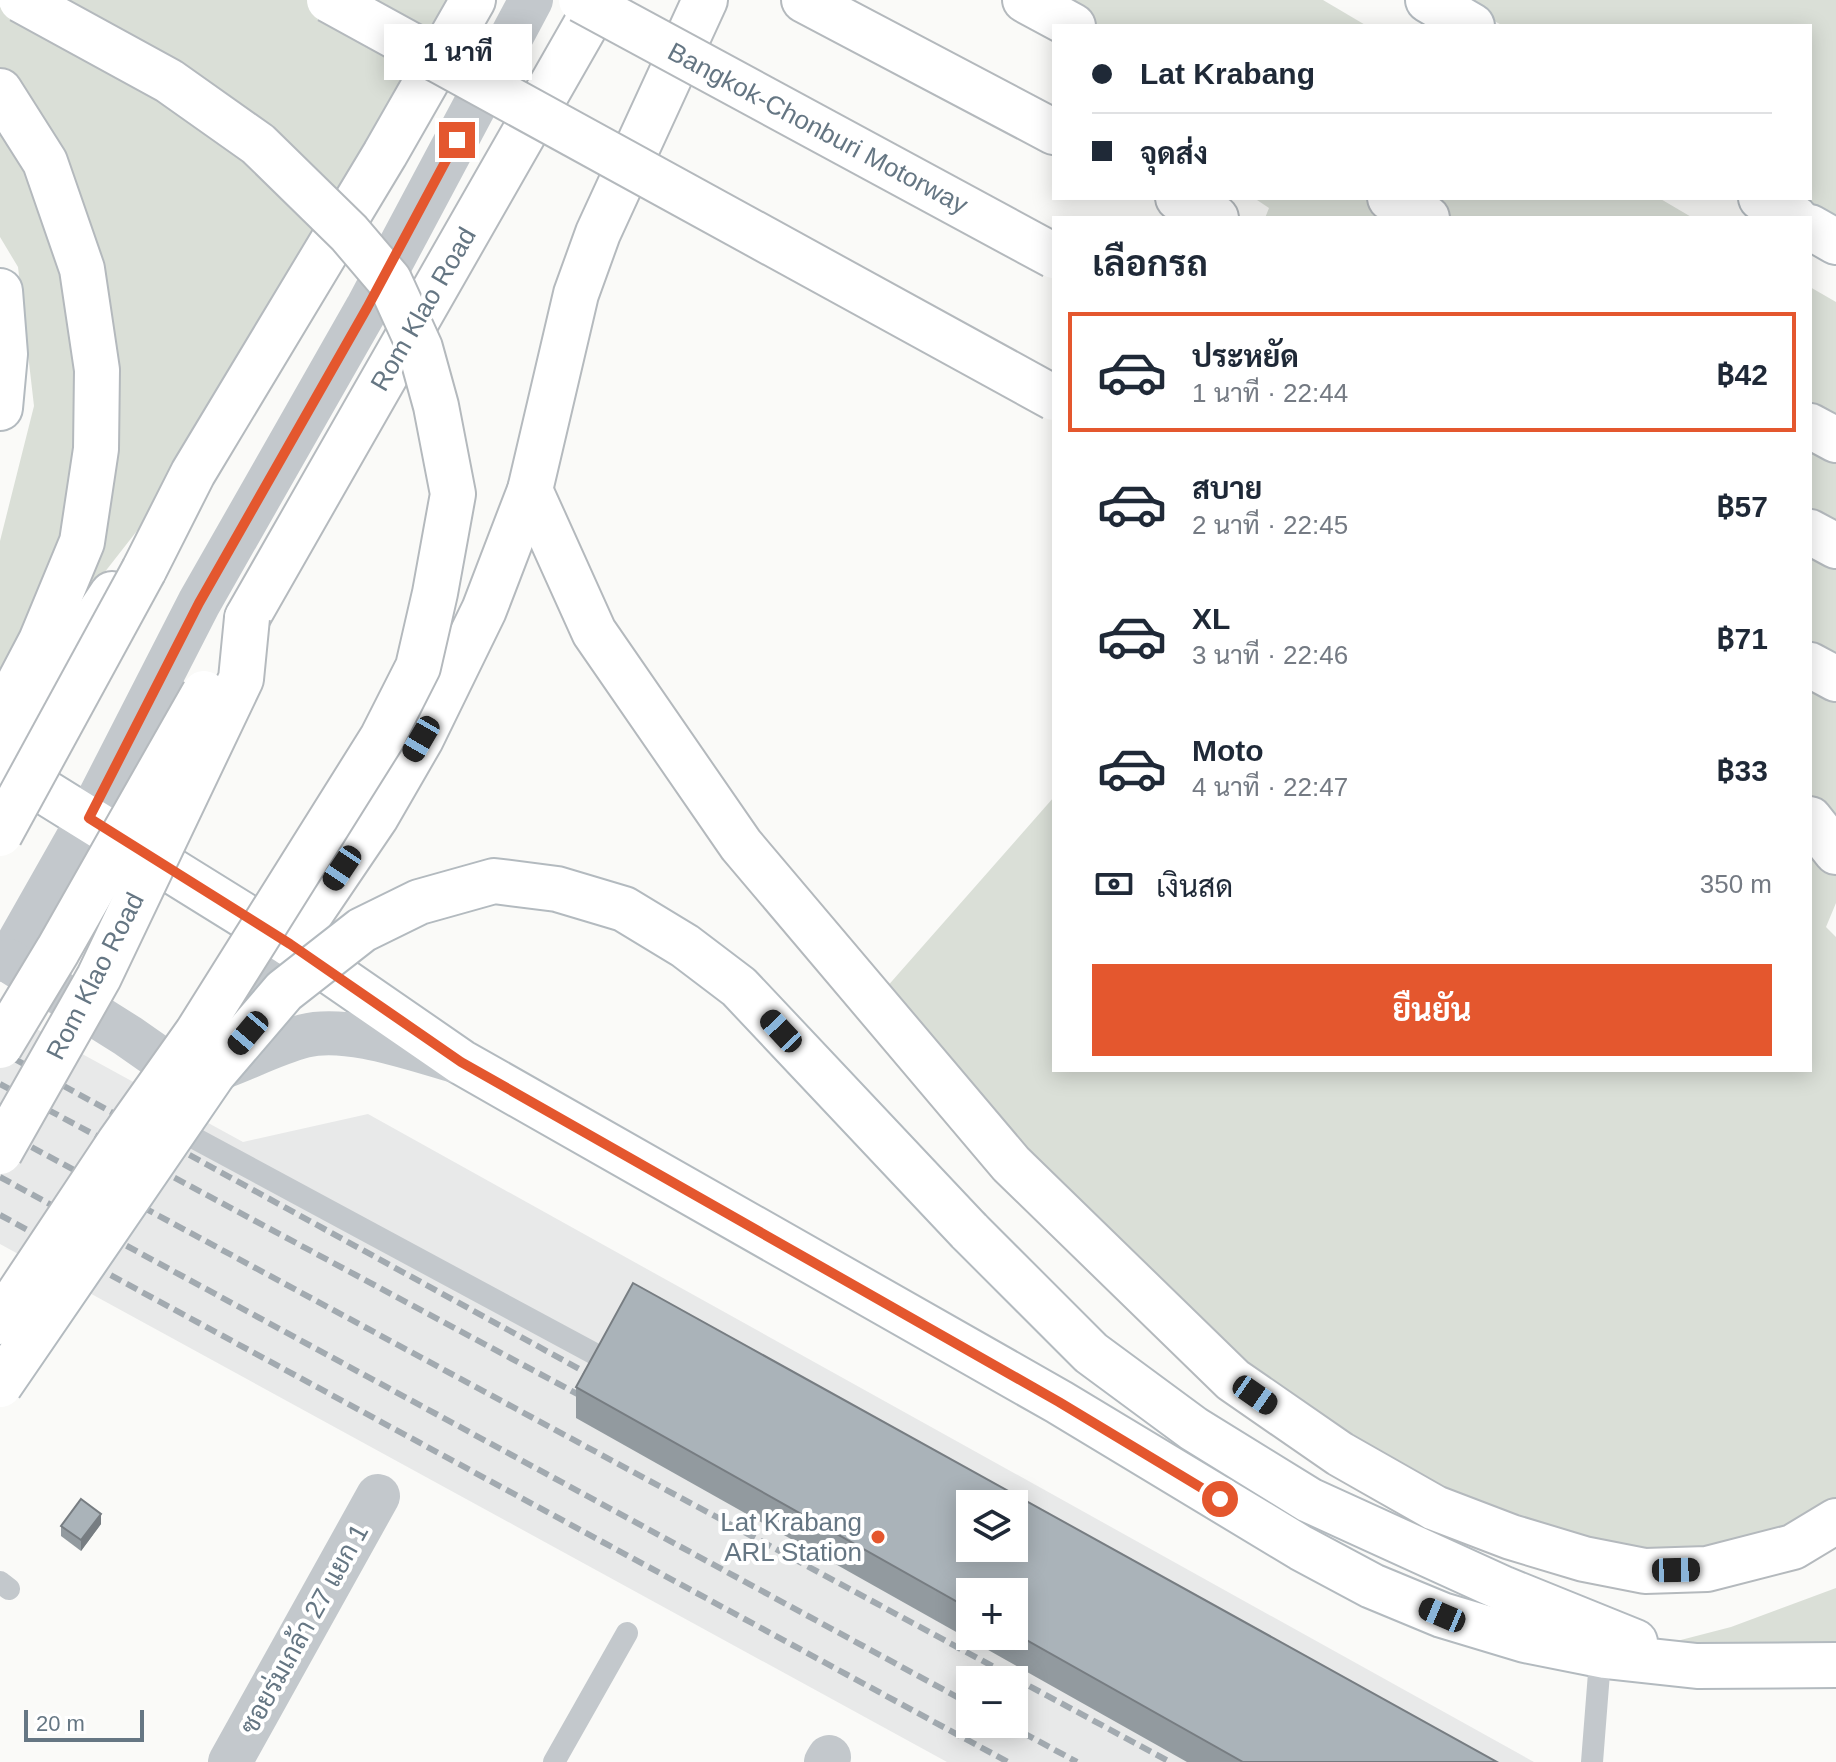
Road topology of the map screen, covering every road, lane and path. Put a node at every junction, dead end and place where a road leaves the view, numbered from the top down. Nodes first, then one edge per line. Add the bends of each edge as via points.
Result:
1 (21, 0) edge
2 (329, 0) edge
3 (473, 0) edge
4 (531, 0) edge
5 (581, 0) edge
6 (600, 0) edge
7 (705, 0) edge
8 (804, 0) edge
9 (1025, 0) edge
10 (1428, 0) edge
11 (1069, 24) edge
12 (1469, 24) edge
13 (0, 91) edge
14 (1052, 131) edge
15 (1182, 200) edge
16 (1394, 200) edge
17 (1764, 200) edge
18 (1212, 216) edge
19 (1423, 216) edge
20 (1792, 216) edge
21 (1812, 228) edge
22 (1836, 242) edge
23 (1052, 255) edge
24 (0, 291) edge
25 (1052, 397) edge
26 (0, 408) edge
27 (1812, 427) edge
28 (1836, 440) edge
29 (193, 473) junction
30 (530, 490) junction
31 (1812, 533) edge
32 (1836, 546) edge
33 (247, 618) junction
34 (1812, 666) edge
35 (1836, 679) edge
36 (0, 719) edge
37 (0, 763) edge
38 (1812, 817) edge
39 (89, 818) junction
40 (1812, 819) edge
41 (1836, 827) edge
42 (0, 834) edge
43 (1836, 852) edge
44 (290, 944) junction
45 (4, 959) edge
46 (0, 1046) edge
47 (461, 1062) junction
48 (188, 1078) junction
49 (174, 1127) junction
50 (0, 1152) edge
51 (0, 1295) edge
52 (0, 1322) edge
53 (639, 1378) edge
54 (0, 1385) edge
55 (378, 1496) dead end
56 (1836, 1521) edge
57 (627, 1633) dead end
58 (1605, 1656) junction
59 (1836, 1665) edge
60 (1697, 1666) junction
61 (230, 1762) edge
62 (554, 1762) edge
63 (1592, 1762) edge

1 - 52 main road, bridge via 169,81 258,144 349,233 389,280 420,348 453,494 418,667 382,738 197,1033
2 - 25 main road, bridge
3 - 29 main road
4 - 39 street via 367,308 199,603
5 - 23 main road, Bangkok-Chonburi Motorway, bridge
6 - 33 main road, Rom Klao Road, bridge
7 - 30 main road via 598,233 576,294
8 - 14 main road
9 - 11 main road
10 - 12 main road
13 - 36 main road via 45,162 82,269 97,370 96,449 82,542 41,641
15 - 18 main road
16 - 19 main road
17 - 20 main road
21 - 22 main road
24 - 26 main road via 5,354
27 - 28 main road
29 - 37 main road
29 - 42 main road, bridge
30 - 44 main road via 484,610 421,739 376,817
30 - 56 main road via 594,632 741,845 1011,1164 1233,1380 1340,1454 1435,1508 1584,1559 1645,1571 1707,1569 1793,1547
31 - 32 main road
33 - 46 main road, Rom Klao Road, bridge
33 - 50 main road, Rom Klao Road, bridge via 241,679 99,977
34 - 35 main road
37 - 39 main road
38 - 41 main road
39 - 44 main road
39 - 45 street
40 - 43 main road
44 - 47 main road
44 - 48 street
45 - 48 street
47 - 48 street via 341,1034 307,1035
47 - 58 main road via 1372,1586 1470,1624
48 - 49 street
49 - 51 street via 66,1213
49 - 53 lane
54 - 60 main road, bridge via 213,1074 284,991 362,930 419,902 494,881 557,889 624,909 739,987 1091,1353 1194,1429 1309,1500 1504,1589
55 - 61 street, ซอยร่มเกล้า 27 แยก 1
57 - 62 lane
58 - 60 main road
58 - 63 lane
59 - 60 main road

